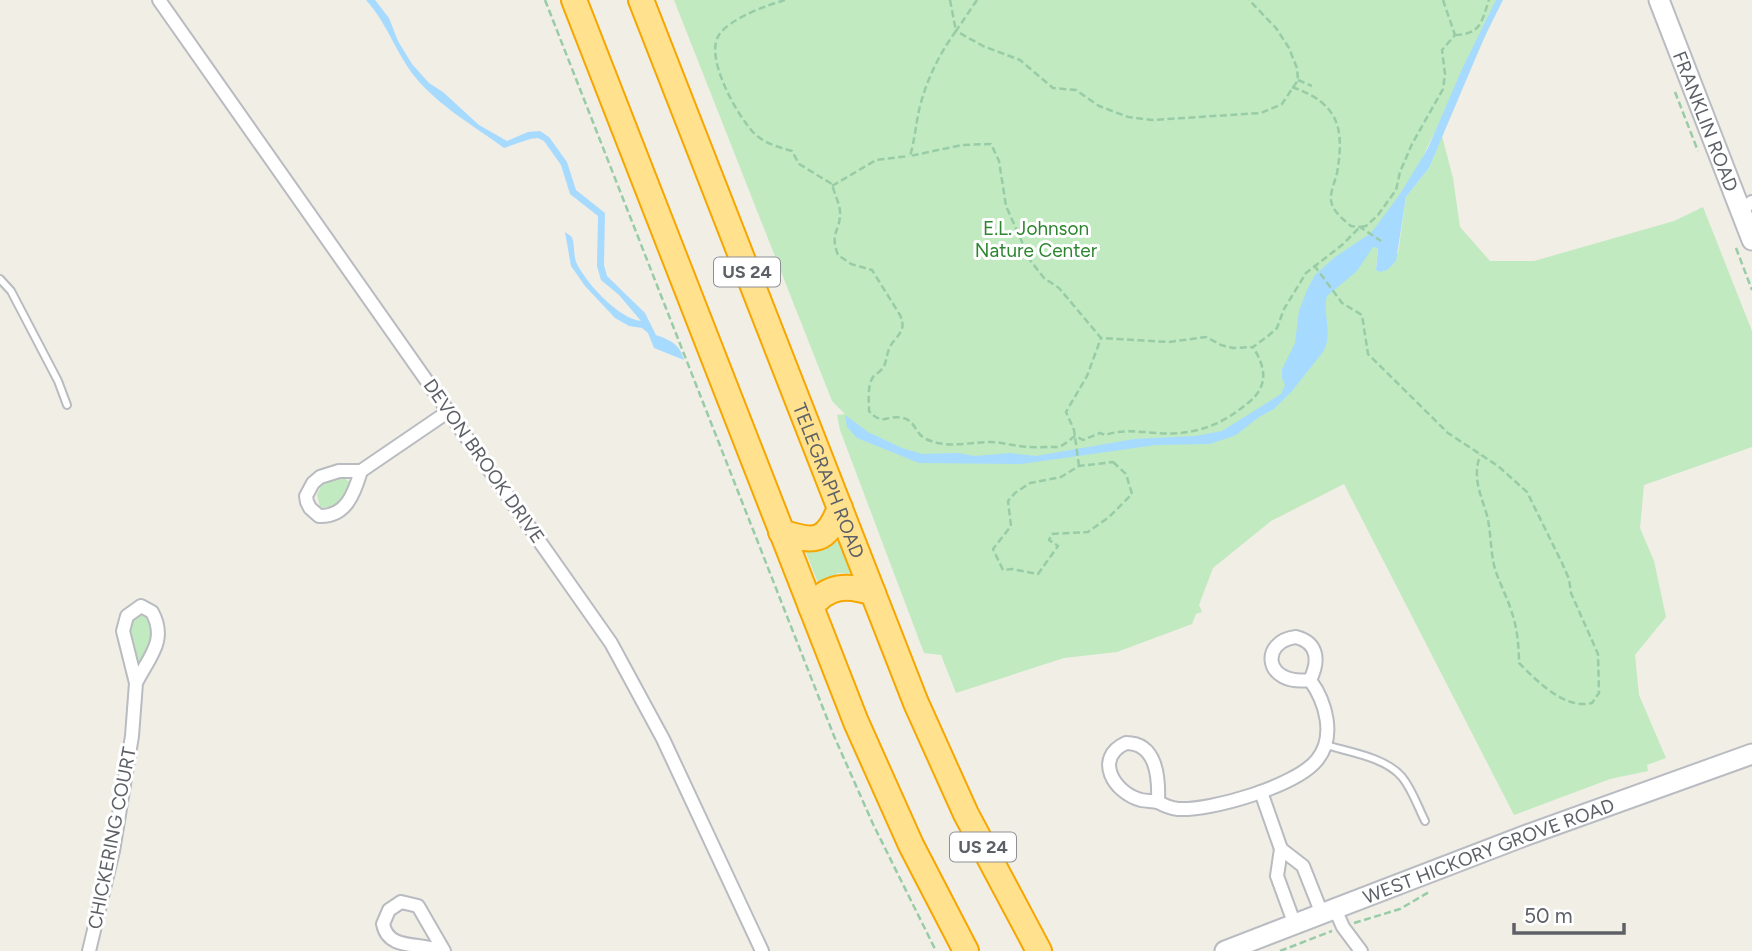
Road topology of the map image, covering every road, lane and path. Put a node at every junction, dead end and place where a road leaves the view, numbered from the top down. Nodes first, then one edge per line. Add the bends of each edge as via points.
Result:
1 (159, 0) edge
2 (545, 0) edge
3 (574, 0) edge
4 (641, 0) edge
5 (785, 0) edge
6 (950, 0) edge
7 (977, 0) edge
8 (1249, 0) edge
9 (1443, 0) edge
10 (1489, 0) edge
11 (1659, 0) edge
12 (767, 2) edge
13 (956, 31) junction
14 (1455, 35) junction
15 (1298, 80) junction
16 (1312, 86) dead end
17 (1292, 87) junction
18 (910, 156) junction
19 (832, 186) junction
20 (1746, 206) edge
21 (1360, 227) junction
22 (1752, 240) edge
23 (1381, 242) dead end
24 (1314, 265) junction
25 (0, 279) edge
26 (1101, 338) junction
27 (1253, 347) junction
28 (67, 405) dead end
29 (449, 411) junction
30 (1075, 436) junction
31 (1480, 455) junction
32 (1079, 466) junction
33 (361, 471) junction
34 (839, 508) junction
35 (781, 532) junction
36 (873, 593) junction
37 (811, 607) junction
38 (1310, 680) dead end
39 (136, 683) junction
40 (1326, 745) junction
41 (1752, 754) edge
42 (1261, 792) junction
43 (1158, 802) junction
44 (1425, 821) dead end
45 (1282, 849) junction
46 (1328, 919) junction
47 (1295, 925) junction
48 (89, 951) edge
49 (443, 951) edge
50 (762, 951) edge
51 (936, 951) edge
52 (966, 951) edge
53 (1039, 951) edge
54 (1225, 951) edge
55 (1280, 951) edge
56 (1361, 951) edge

1 - 29 street, DEVON BROOK DRIVE
2 - 51 path via 834,736
3 - 35 highway, US 24
4 - 34 highway, TELEGRAPH ROAD / US 24
5 - 12 path
6 - 13 path
7 - 13 path
8 - 15 path via 1289,48
9 - 14 path
10 - 14 path via 1477,29
11 - 20 street, FRANKLIN ROAD
12 - 19 path via 726,26 717,37 714,50 723,82 755,134 792,151 799,164
13 - 17 path via 1020,60 1053,88 1076,90 1099,106 1128,117 1152,120 1261,113 1282,104
13 - 18 path via 923,95
14 - 21 path via 1442,50 1443,89 1412,144 1396,190 1378,215
15 - 16 path
15 - 17 path
17 - 21 path via 1328,105 1335,119 1340,148 1331,200 1343,219
18 - 19 path via 876,160
18 - 26 path via 991,144 999,161 1006,206 1030,260
19 - 30 path via 840,209 833,238 838,255 872,270 904,323 903,333 889,348 869,391 869,411 875,418 906,419 926,440 960,445 991,442 1060,447
20 - 22 street, FRANKLIN ROAD
21 - 23 path
21 - 24 path
24 - 27 path via 1284,309 1277,328
24 - 31 path via 1337,296 1361,314 1368,354 1448,433
25 - 28 lane via 11,291
26 - 27 path via 1169,342 1206,337 1233,348
26 - 30 path via 1087,376 1066,412
27 - 30 path via 1265,375 1263,386 1255,398 1215,426 1187,433 1100,433 1083,440
29 - 33 street
29 - 50 street, DEVON BROOK DRIVE via 611,643 663,739
30 - 32 path
31 - 31 path via 1523,486 1562,563 1598,654 1599,693 1592,703 1563,699 1519,663 1511,610 1499,585 1480,500 1475,470
32 - 32 path via 1061,477 1030,483 1008,501 1011,526 993,549 1003,570 1038,574 1058,546 1049,540 1052,534 1088,532 1132,494 1126,474 1113,462
33 - 33 street via 320,477 308,489 310,508 319,516 340,511 351,498
34 - 35 highway via 832,527 816,537
34 - 36 highway, TELEGRAPH ROAD / US 24
35 - 37 highway, US 24
36 - 37 highway via 838,587
36 - 53 highway, TELEGRAPH ROAD / US 24 via 937,752
37 - 52 highway, US 24 via 882,783
38 - 40 street via 1324,706
39 - 39 street, CHICKERING COURT via 123,631 127,616 141,606 152,612 159,635
39 - 48 street, CHICKERING COURT via 124,796
40 - 42 street via 1310,767
40 - 44 lane via 1394,769
41 - 46 street, WEST HICKORY GROVE ROAD via 1524,836
42 - 43 street via 1200,808 1178,809
42 - 45 street
43 - 43 street via 1150,753 1135,743 1118,747 1108,762 1111,776 1131,796
45 - 46 street via 1303,866
45 - 47 street via 1277,876
46 - 47 street, WEST HICKORY GROVE ROAD
46 - 55 path
46 - 56 street via 1343,927
47 - 54 street, WEST HICKORY GROVE ROAD
49 - 49 street via 418,906 401,902 389,910 383,924 388,937 401,944

